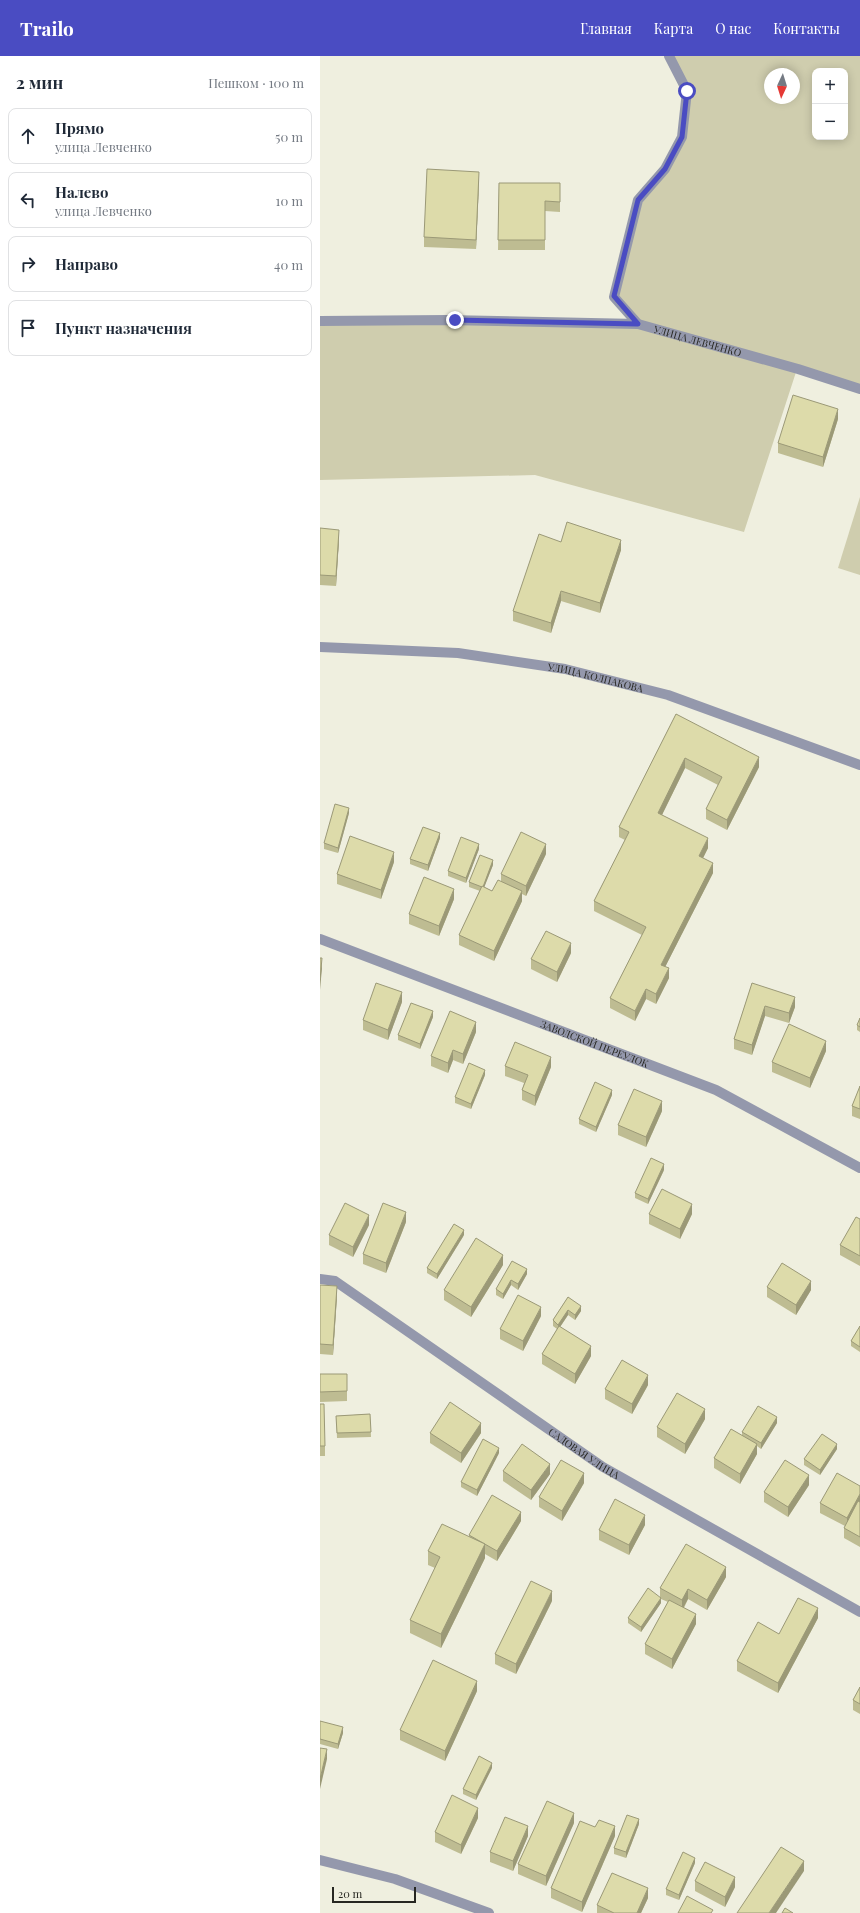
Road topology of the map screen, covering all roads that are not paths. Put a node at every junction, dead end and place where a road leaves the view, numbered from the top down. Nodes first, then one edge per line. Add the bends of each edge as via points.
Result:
1 (669, 56) edge
2 (320, 321) edge
3 (638, 324) junction
4 (860, 389) edge
5 (320, 646) edge
6 (860, 765) edge
7 (320, 939) edge
8 (860, 1168) edge
9 (320, 1280) edge
10 (860, 1612) edge
11 (320, 1860) edge
12 (489, 1913) edge

1 - 3 street via 687,91 682,137 665,169 638,200 614,296
2 - 3 street, УЛИЦА ЛЕВЧЕНКО via 447,320
3 - 4 street, УЛИЦА ЛЕВЧЕНКО via 803,370
5 - 6 street, УЛИЦА КОЛПАКОВА via 458,653 565,669 668,695
7 - 8 street, ЗАВОДСКОЙ ПЕРЕУЛОК via 716,1090
9 - 10 street, САДОВАЯ УЛИЦА via 335,1281 603,1468
11 - 12 street via 395,1879

